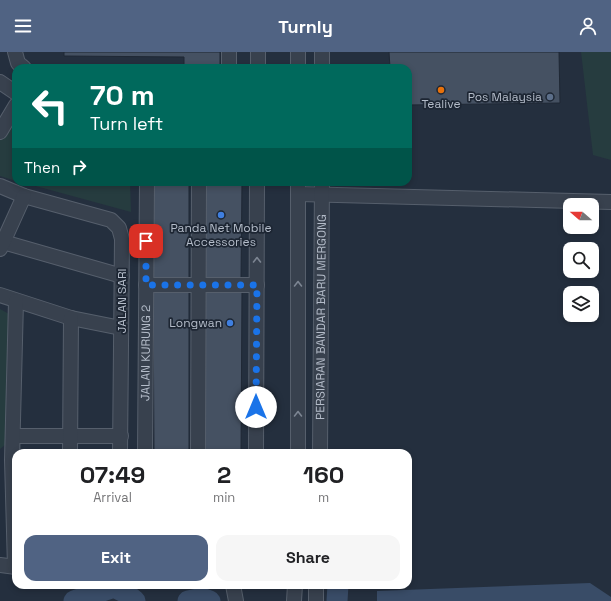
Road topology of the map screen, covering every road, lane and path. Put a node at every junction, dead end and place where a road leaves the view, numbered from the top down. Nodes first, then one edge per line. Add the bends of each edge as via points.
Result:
1 (16, 52) edge
2 (229, 52) edge
3 (258, 52) edge
4 (298, 52) edge
5 (322, 52) edge
6 (19, 64) edge
7 (229, 64) edge
8 (258, 64) edge
9 (298, 64) edge
10 (322, 64) edge
11 (0, 82) edge
12 (12, 90) edge
13 (12, 112) edge
14 (0, 132) edge
15 (0, 186) edge
16 (147, 186) edge
17 (199, 186) edge
18 (257, 186) edge
19 (298, 188) edge
20 (322, 188) edge
21 (24, 196) junction
22 (611, 202) edge
23 (2, 246) edge
24 (122, 276) junction
25 (146, 285) junction
26 (199, 285) junction
27 (257, 285) junction
28 (0, 295) edge
29 (16, 301) junction
30 (71, 318) junction
31 (122, 328) junction
32 (14, 436) junction
33 (71, 436) junction
34 (121, 436) junction
35 (70, 449) edge
36 (120, 449) edge
37 (145, 449) edge
38 (198, 449) edge
39 (256, 449) edge
40 (298, 449) edge
41 (320, 449) edge
42 (6, 458) edge
43 (7, 512) edge
44 (12, 546) edge
45 (0, 566) edge
46 (12, 567) edge
47 (233, 589) edge
48 (295, 589) edge
49 (316, 589) edge
50 (236, 601) edge
51 (294, 601) edge
52 (316, 601) edge

1 - 6 street
2 - 7 street
3 - 8 street
4 - 9 street
5 - 10 street
11 - 12 street
13 - 14 street
15 - 21 street, JALAN SARI
16 - 25 street, JALAN KURUNG 2
17 - 26 street
27 -> 18 street
19 - 20 street
40 -> 19 street, PERSIARAN BANDAR BARU MERGONG
20 - 22 street
20 - 41 street, PERSIARAN BANDAR BARU MERGONG
21 - 23 street
21 - 24 street, JALAN SARI via 111,220 119,228 122,239
23 - 24 street
24 - 31 street, JALAN SARI
25 - 26 street
25 - 37 street, JALAN KURUNG 2
26 - 27 street
26 - 38 street
27 - 39 street
28 - 29 street
29 - 30 street
29 - 32 street
30 - 31 street
30 - 33 street
31 - 34 street, JALAN SARI
32 - 33 street
32 - 42 street
33 - 34 street
33 - 35 street
34 - 36 street, JALAN SARI
42 - 43 street
43 - 44 street
45 - 46 street
47 - 50 street
48 - 51 street
49 - 52 street

